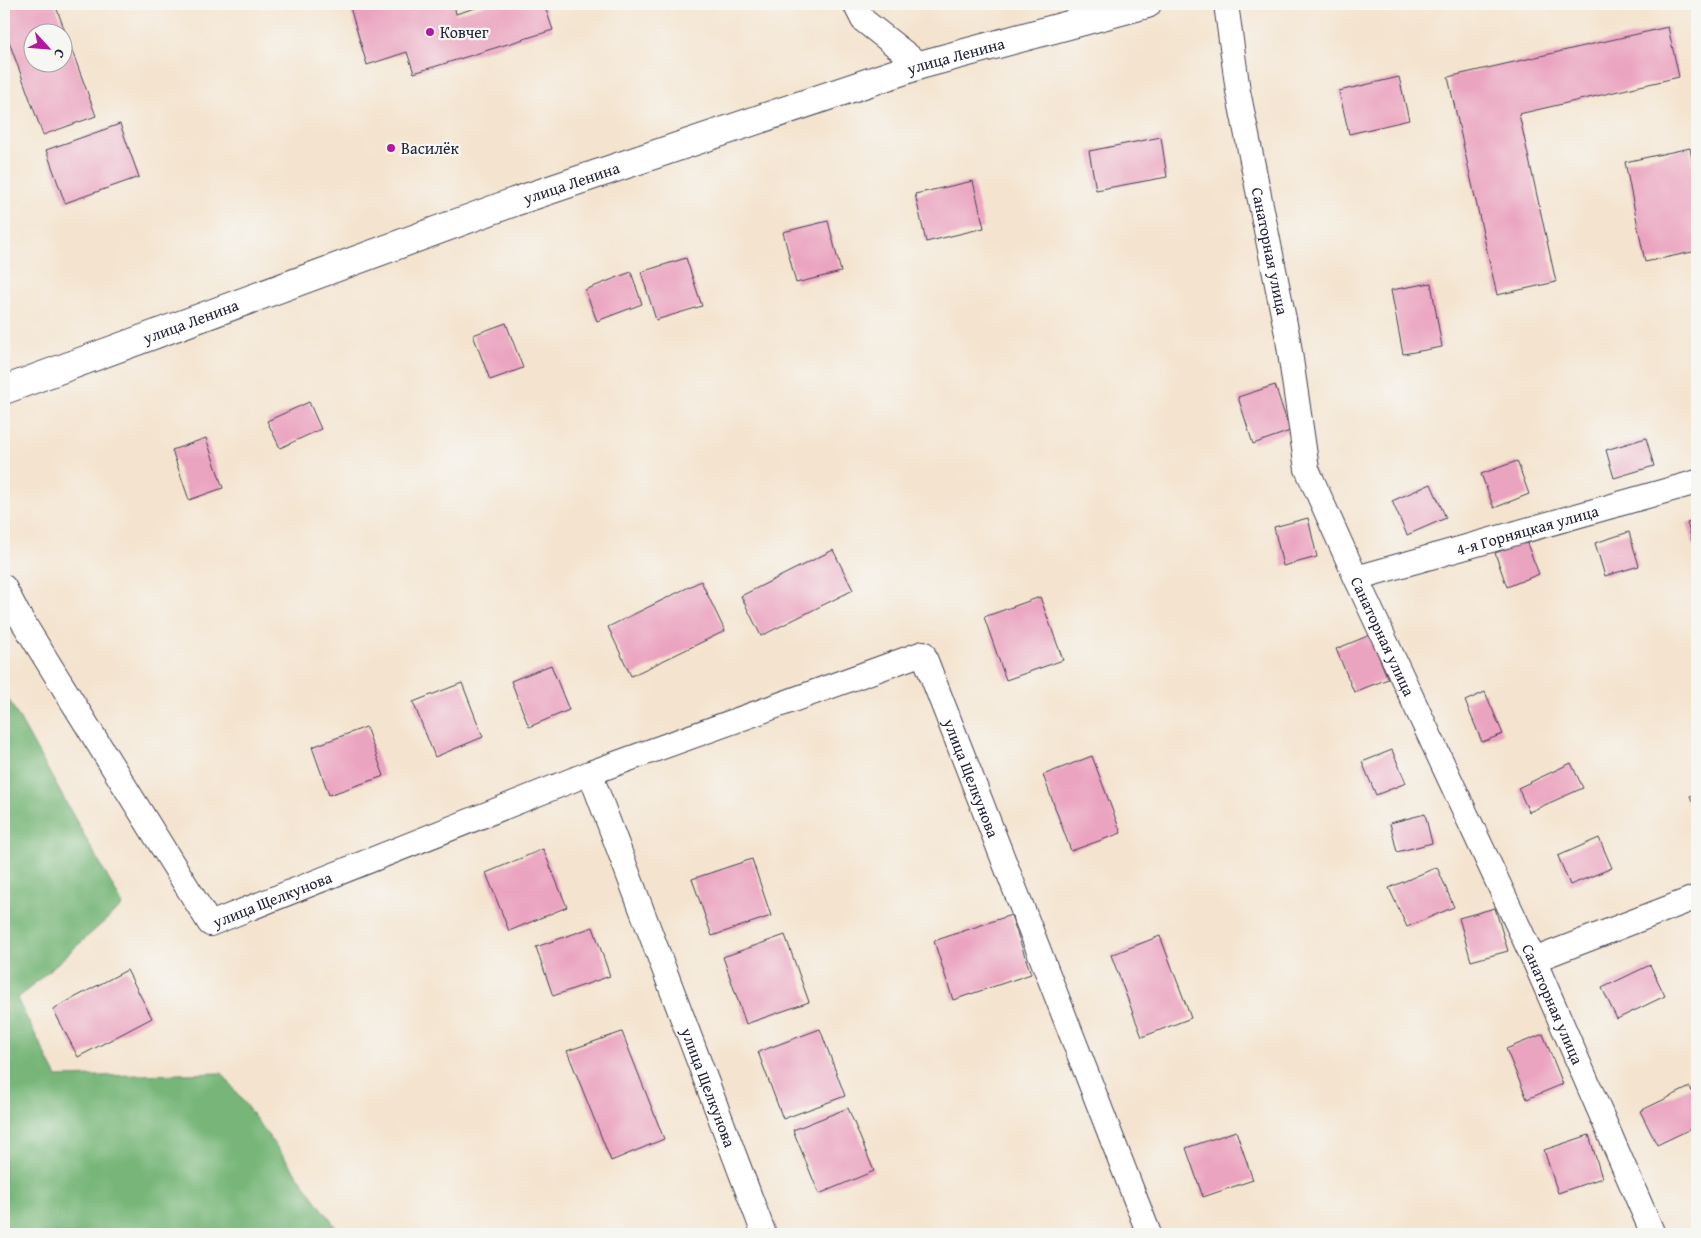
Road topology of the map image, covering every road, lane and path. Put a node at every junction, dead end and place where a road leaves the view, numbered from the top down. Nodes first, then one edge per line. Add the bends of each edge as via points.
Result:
1 (855, 4) edge
2 (1147, 4) edge
3 (1226, 4) edge
4 (920, 65) junction
5 (4, 390) edge
6 (1697, 482) edge
7 (1356, 578) junction
8 (4, 587) edge
9 (11, 618) edge
10 (590, 772) junction
11 (1697, 897) edge
12 (1534, 960) junction
13 (764, 1234) edge
14 (1149, 1234) edge
15 (1653, 1234) edge

1 - 4 street via 863,20
2 - 4 main road, улица Ленина
3 - 7 street, Санаторная улица via 1238,91 1288,339 1307,469
4 - 5 main road, улица Ленина via 514,202
6 - 7 street, 4-я Горняцкая улица
7 - 12 street, Санаторная улица
8 - 9 street, улица Щелкунова
9 - 10 street, улица Щелкунова via 210,924
10 - 13 street, улица Щелкунова
10 - 14 street, улица Щелкунова via 923,653
11 - 12 street
12 - 15 street, Санаторная улица

